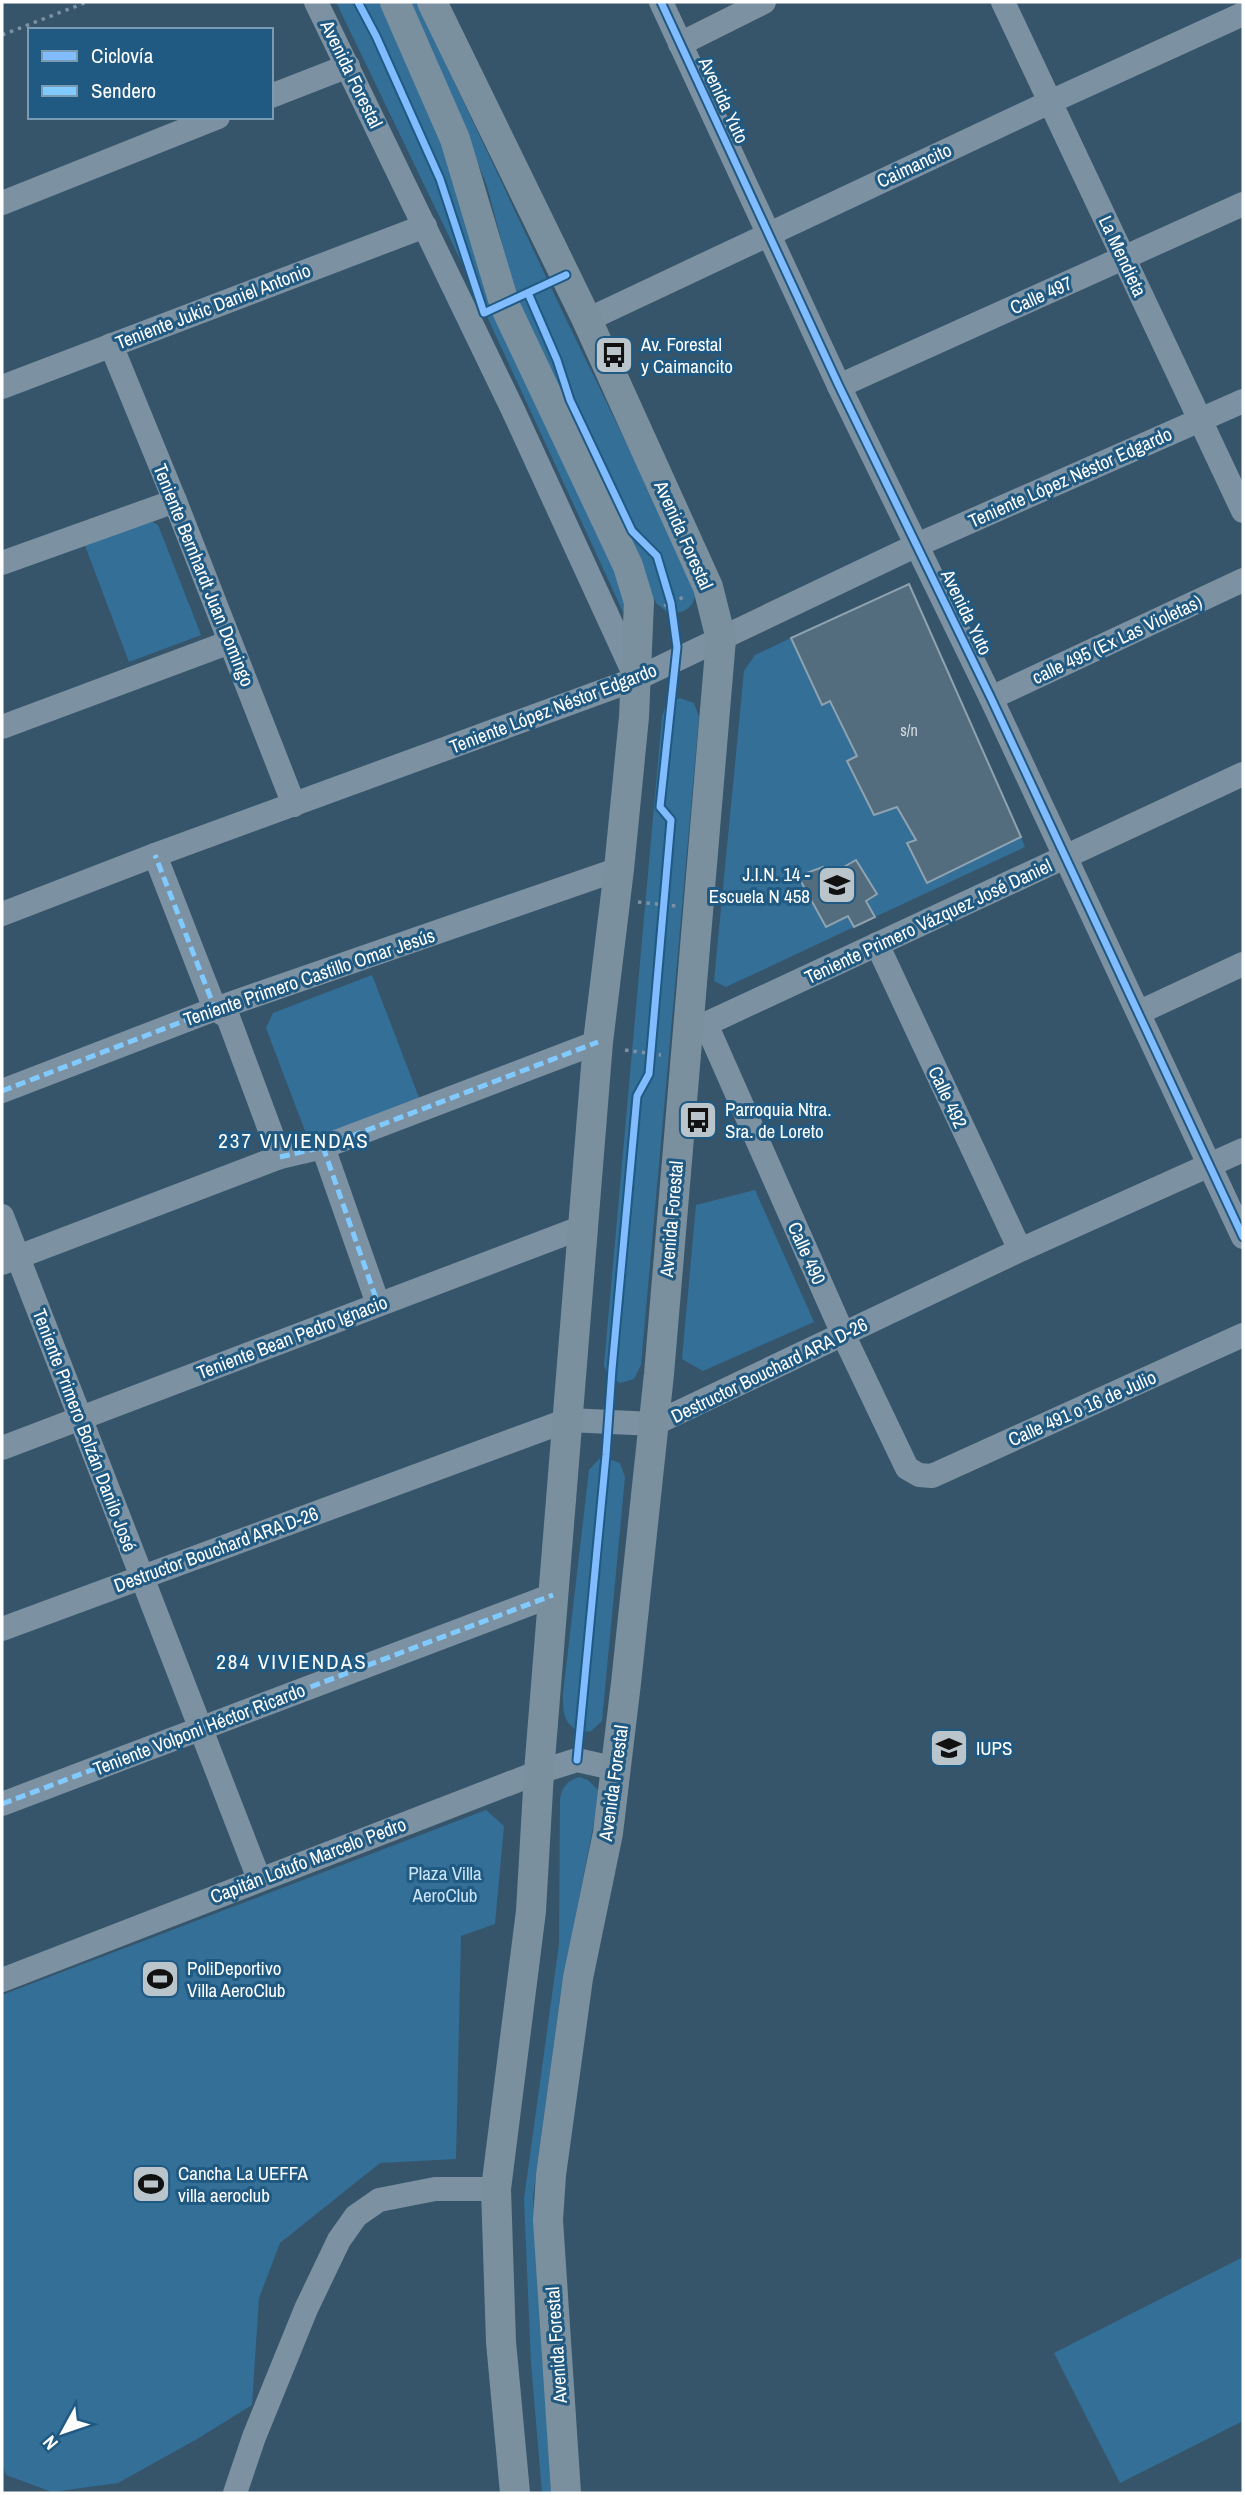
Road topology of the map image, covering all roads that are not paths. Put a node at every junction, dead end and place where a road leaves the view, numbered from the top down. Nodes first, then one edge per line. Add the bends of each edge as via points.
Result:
1 (316, 2) edge
2 (395, 2) edge
3 (432, 2) edge
4 (661, 2) edge
5 (764, 2) edge
6 (1003, 2) edge
7 (1243, 14) edge
8 (680, 44) junction
9 (348, 66) junction
10 (273, 95) edge
11 (1050, 102) junction
12 (213, 119) edge
13 (2, 203) edge
14 (1243, 204) edge
15 (425, 226) junction
16 (768, 234) junction
17 (1124, 258) junction
18 (587, 320) junction
19 (111, 345) junction
20 (3, 384) edge
21 (839, 386) junction
22 (1243, 401) edge
23 (1200, 420) junction
24 (175, 500) junction
25 (1243, 511) edge
26 (918, 545) junction
27 (2, 562) edge
28 (1243, 580) edge
29 (721, 639) junction
30 (230, 642) junction
31 (636, 679) junction
32 (991, 698) junction
33 (2, 727) edge
34 (1243, 774) edge
35 (294, 805) junction
36 (155, 855) junction
37 (1066, 858) junction
38 (619, 869) junction
39 (2, 914) edge
40 (877, 944) junction
41 (1243, 964) edge
42 (215, 1009) junction
43 (1140, 1012) junction
44 (697, 1021) junction
45 (612, 1046) junction
46 (2, 1090) edge
47 (323, 1147) junction
48 (1243, 1150) edge
49 (280, 1157) junction
50 (1210, 1164) junction
51 (2, 1216) edge
52 (583, 1227) junction
53 (1243, 1237) edge
54 (1020, 1250) junction
55 (10, 1260) edge
56 (379, 1304) junction
57 (842, 1334) junction
58 (1243, 1335) edge
59 (79, 1418) junction
60 (568, 1420) junction
61 (654, 1424) junction
62 (2, 1448) edge
63 (919, 1475) joint
64 (141, 1576) junction
65 (553, 1595) junction
66 (2, 1629) edge
67 (201, 1728) junction
68 (617, 1769) junction
69 (539, 1772) junction
70 (2, 1804) edge
71 (258, 1879) junction
72 (2, 1980) edge
73 (496, 2189) junction
74 (235, 2493) edge
75 (515, 2493) edge
76 (566, 2493) edge

1 - 9 street, Avenida Forestal
2 - 31 main road via 454,139 505,306 628,566 639,602
3 - 18 main road, Avenida Forestal
4 - 8 street, Avenida Yuto
5 - 8 street
6 - 11 street, La Mendieta
7 - 11 street, Caimancito
8 - 16 street, Avenida Yuto
9 - 10 street
9 - 15 street, Avenida Forestal
11 - 16 street, Caimancito
11 - 17 street, La Mendieta
12 - 13 street
14 - 17 street, Calle 497
15 - 19 street, Teniente Jukic Daniel Antonio
15 - 31 street, Avenida Forestal
16 - 18 street, Caimancito
16 - 21 street, Avenida Yuto
17 - 21 street, Calle 497
17 - 23 street, La Mendieta
18 - 29 main road, Avenida Forestal via 711,593
19 - 20 street, Teniente Jukic Daniel Antonio
19 - 24 street, Teniente Bernhardt Juan Domingo
21 - 26 street, Avenida Yuto
22 - 23 street, Teniente López Néstor Edgardo
23 - 25 street, La Mendieta
23 - 26 street, Teniente López Néstor Edgardo
24 - 27 street
24 - 30 street, Teniente Bernhardt Juan Domingo
26 - 29 street, Teniente López Néstor Edgardo
26 - 32 street, Avenida Yuto
28 - 32 street, calle 495 (Ex Las Violetas)
29 - 31 street, Teniente López Néstor Edgardo
29 - 44 main road, Avenida Forestal
30 - 33 street
30 - 35 street, Teniente Bernhardt Juan Domingo
31 - 35 street, Teniente López Néstor Edgardo
31 - 38 main road
32 - 37 street, Avenida Yuto
34 - 37 street, Teniente Primero Vázquez José Daniel
35 - 36 street, Teniente López Néstor Edgardo
36 - 39 street, Teniente López Néstor Edgardo
36 - 42 street
37 - 40 street, Teniente Primero Vázquez José Daniel
37 - 43 street, Avenida Yuto
38 - 42 street, Teniente Primero Castillo Omar Jesús
38 - 45 main road
40 - 44 street, Teniente Primero Vázquez José Daniel
40 - 54 street, Calle 492
41 - 43 street
42 - 46 street, Teniente Primero Castillo Omar Jesús
42 - 49 street via 228,1017
43 - 50 street, Avenida Yuto
44 - 57 street, Calle 490
44 - 61 main road, Avenida Forestal
45 - 47 street
45 - 52 main road
47 - 49 street
47 - 56 street
48 - 50 street, Destructor Bouchard ARA D-26
49 - 55 street
50 - 53 street, Avenida Yuto
50 - 54 street, Destructor Bouchard ARA D-26
51 - 55 street, Teniente Primero Bolzán Danilo José
52 - 56 street, Teniente Bean Pedro Ignacio
52 - 60 main road
54 - 57 street, Destructor Bouchard ARA D-26
55 - 59 street, Teniente Primero Bolzán Danilo José
56 - 59 street, Teniente Bean Pedro Ignacio
57 - 61 street, Destructor Bouchard ARA D-26
57 - 63 street, Calle 490 via 907,1468
58 - 63 street, Calle 491 o 16 de Julio via 932,1476
59 - 62 street, Teniente Bean Pedro Ignacio
59 - 64 street, Teniente Primero Bolzán Danilo José
60 - 61 street, Destructor Bouchard ARA D-26
60 - 64 street, Destructor Bouchard ARA D-26
60 - 65 main road
61 - 68 main road, Avenida Forestal
64 - 66 street, Destructor Bouchard ARA D-26
64 - 67 street, Teniente Primero Bolzán Danilo José
65 - 67 street, Teniente Volponi Héctor Ricardo
65 - 69 main road
67 - 70 street, Teniente Volponi Héctor Ricardo
67 - 71 street, Teniente Primero Bolzán Danilo José
68 - 69 street, Capitán Lotufo Marcelo Pedro via 577,1760
68 - 76 main road, Avenida Forestal via 578,1978 551,2175 548,2220
69 - 71 street, Capitán Lotufo Marcelo Pedro
69 - 73 main road via 531,1911
71 - 72 street, Capitán Lotufo Marcelo Pedro
73 - 74 street via 435,2189 379,2200 356,2216 339,2240 306,2309
73 - 75 main road via 501,2342

